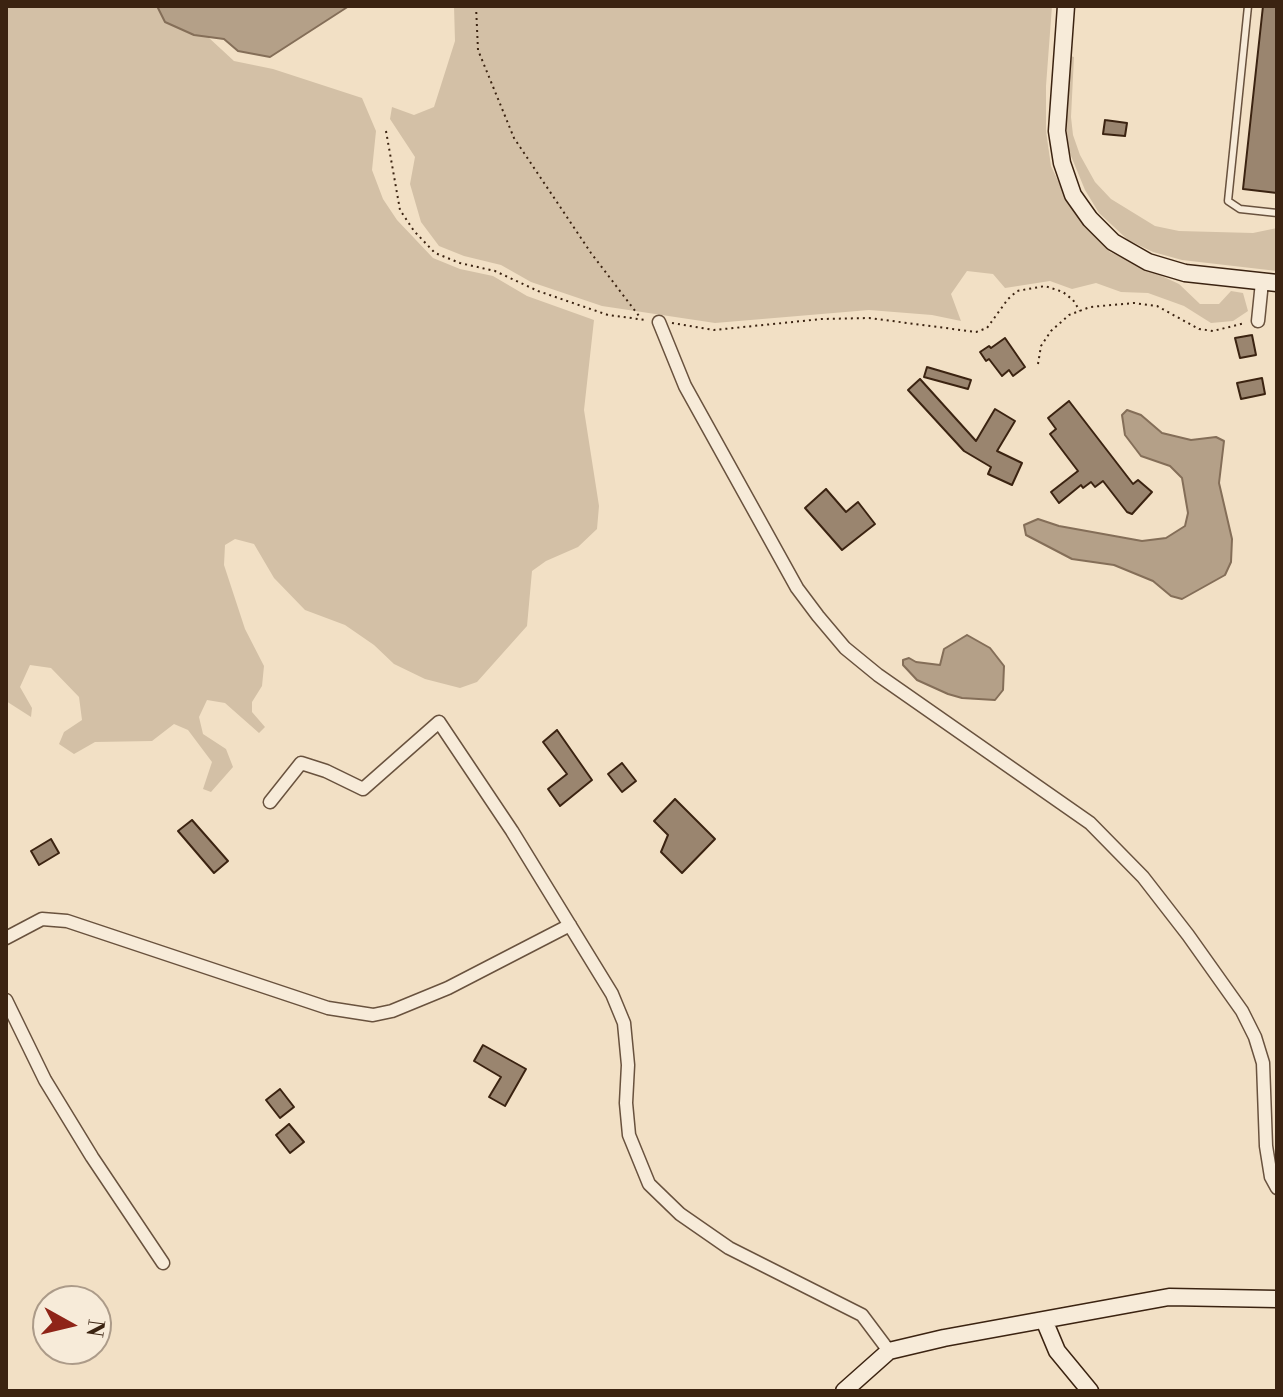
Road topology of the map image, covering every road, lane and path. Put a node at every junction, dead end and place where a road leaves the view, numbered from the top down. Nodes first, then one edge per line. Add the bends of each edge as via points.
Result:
1 (476, 6) edge
2 (1066, 6) edge
3 (1248, 6) edge
4 (386, 131) dead end
5 (1277, 213) edge
6 (1269, 283) edge
7 (1080, 311) junction
8 (639, 316) dead end
9 (1258, 321) joint
10 (659, 322) junction
11 (1038, 364) dead end
12 (270, 802) dead end
13 (570, 925) junction
14 (6, 938) edge
15 (6, 1000) edge
16 (1277, 1188) edge
17 (163, 1263) dead end
18 (1277, 1299) edge
19 (1044, 1320) junction
20 (889, 1351) junction
21 (844, 1391) edge
22 (1090, 1391) edge

1 - 8 path via 478,50 514,138
2 - 6 street via 1057,131 1073,195 1090,219 1113,242 1148,262 1185,273
3 - 5 lane via 1228,201 1240,209
4 - 10 path via 400,210 435,253 608,315
6 - 9 street
7 - 9 path via 1134,303 1157,306 1213,331
7 - 10 path via 1063,292 1045,286 1017,291 987,328 976,332 869,318 714,330
7 - 11 path via 1051,331
10 - 16 street via 685,386 797,588 845,648 1090,823 1143,877 1197,947 1255,1037 1263,1063 1266,1146
12 - 13 street via 301,763 363,789 439,722
13 - 14 street via 448,988 373,1015 328,1008 67,921 42,919
13 - 20 street via 624,1023 629,1135 649,1184 680,1214 729,1248 862,1315
15 - 17 street via 45,1080
18 - 19 street via 1169,1297
19 - 20 street
19 - 22 street via 1057,1351
20 - 21 street

